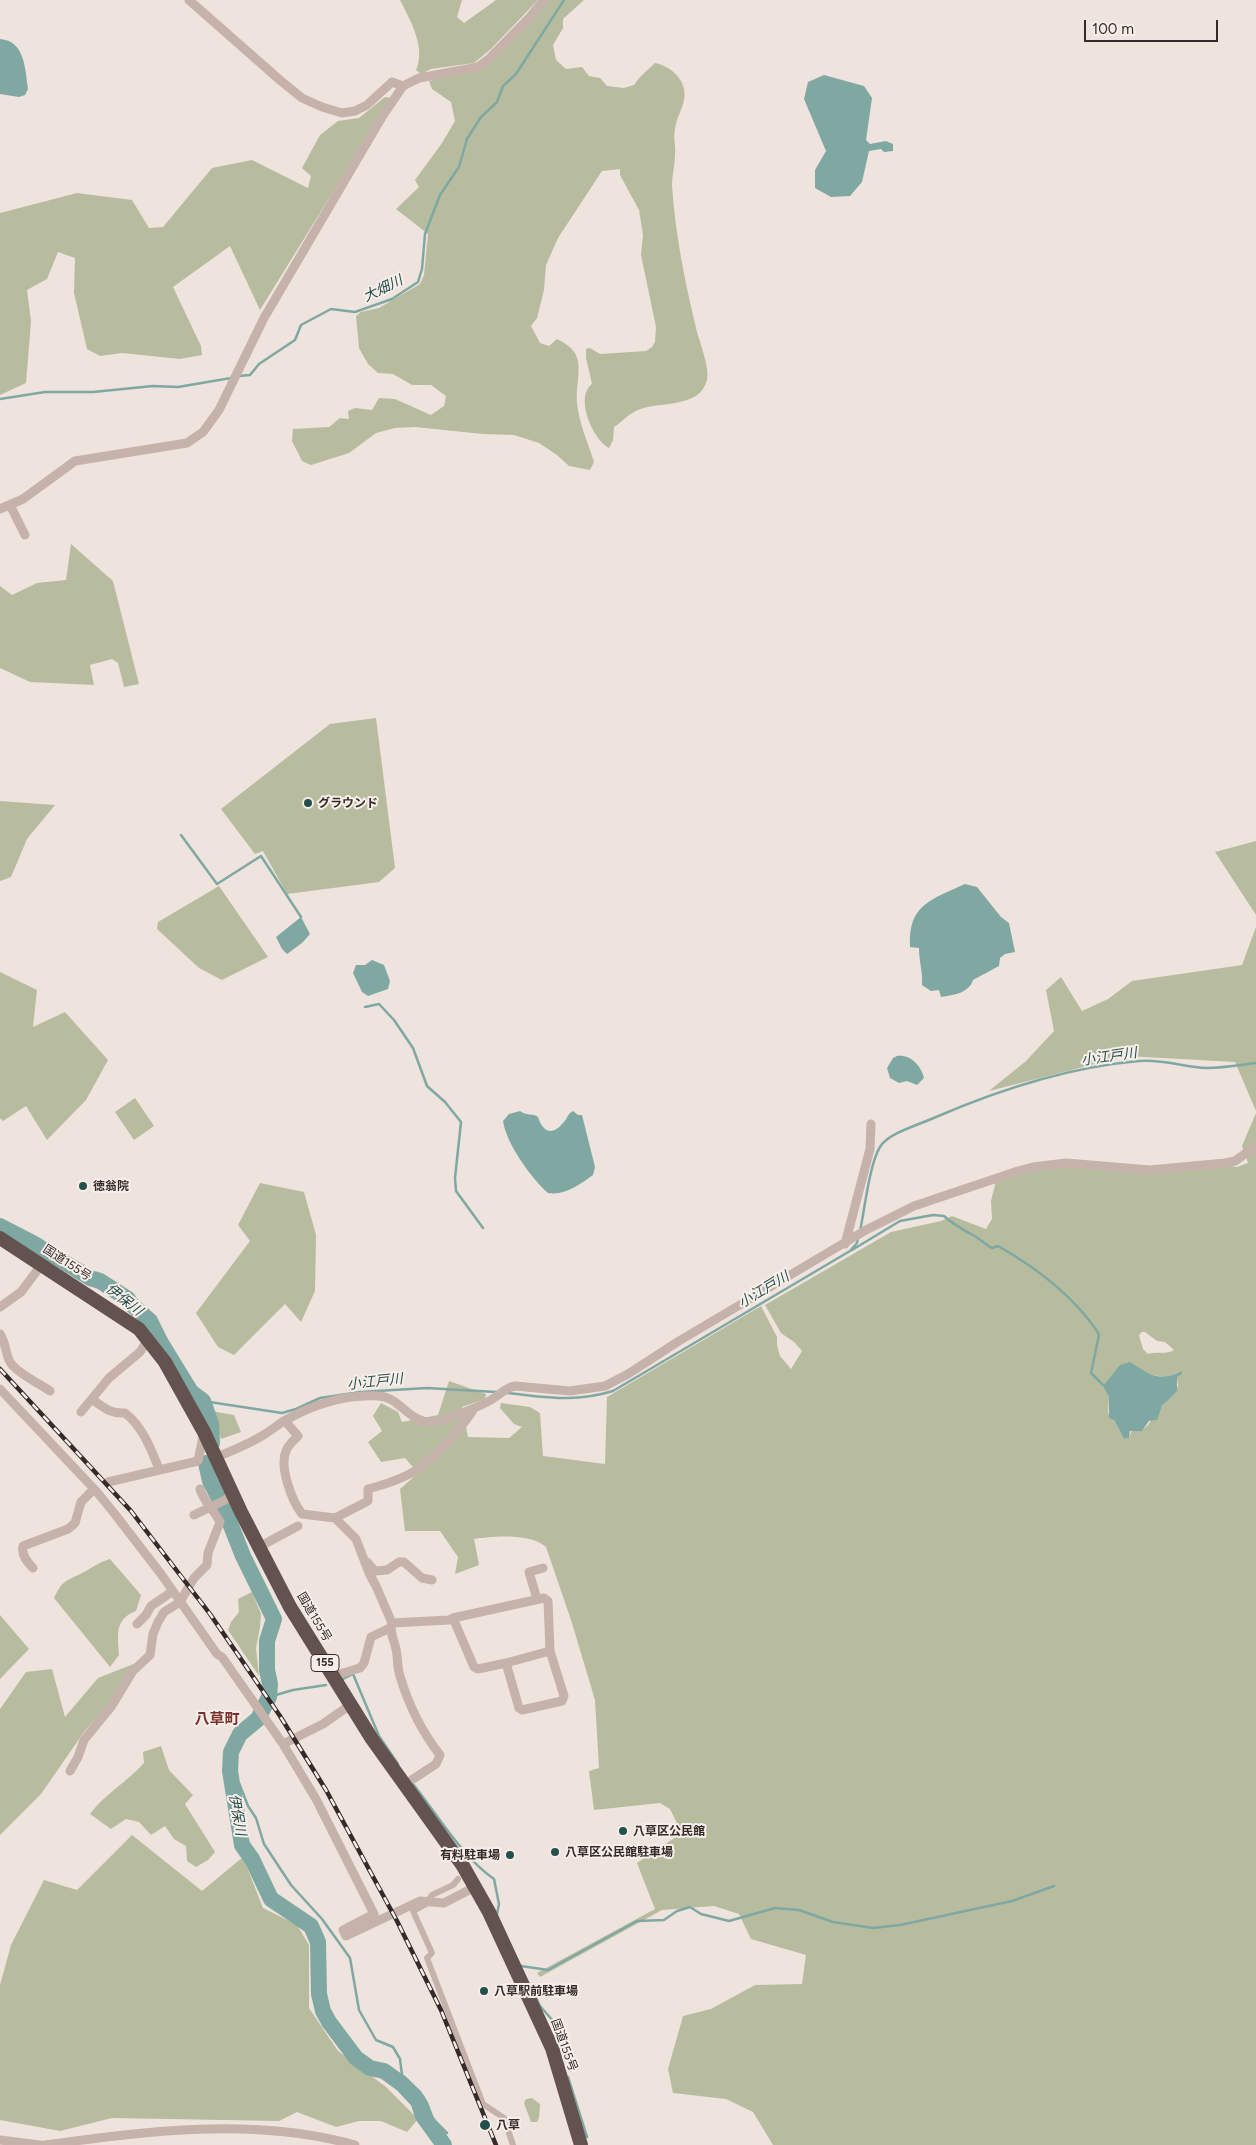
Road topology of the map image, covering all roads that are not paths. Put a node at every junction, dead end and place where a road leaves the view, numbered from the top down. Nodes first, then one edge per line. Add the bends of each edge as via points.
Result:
1 (189, 0) edge
2 (544, 0) edge
3 (403, 86) junction
4 (10, 505) junction
5 (0, 509) edge
6 (25, 535) dead end
7 (871, 1124) dead end
8 (1256, 1146) edge
9 (0, 1238) edge
10 (848, 1242) junction
11 (42, 1264) junction
12 (0, 1307) edge
13 (0, 1334) edge
14 (148, 1339) junction
15 (0, 1389) edge
16 (50, 1391) dead end
17 (92, 1400) junction
18 (474, 1408) junction
19 (81, 1412) dead end
20 (285, 1420) junction
21 (204, 1432) junction
22 (216, 1457) junction
23 (159, 1469) junction
24 (108, 1482) dead end
25 (200, 1489) dead end
26 (93, 1490) junction
27 (222, 1501) junction
28 (194, 1515) dead end
29 (335, 1518) junction
30 (298, 1526) dead end
31 (259, 1547) junction
32 (365, 1560) junction
33 (33, 1568) dead end
34 (543, 1568) dead end
35 (432, 1580) dead end
36 (173, 1591) junction
37 (537, 1599) junction
38 (180, 1602) junction
39 (453, 1618) junction
40 (137, 1624) dead end
41 (391, 1626) junction
42 (550, 1651) junction
43 (506, 1663) junction
44 (333, 1676) junction
45 (350, 1705) junction
46 (283, 1744) junction
47 (70, 1771) dead end
48 (409, 1782) junction
49 (458, 1879) dead end
50 (475, 1888) junction
51 (429, 1900) junction
52 (0, 2140) edge
53 (40, 2145) edge
54 (45, 2145) edge
55 (355, 2145) edge
56 (513, 2145) edge
57 (581, 2145) edge

1 - 3 street via 302,98 322,107 342,112 355,111 367,105 392,82
2 - 3 street via 489,59 478,66 419,78
3 - 4 street via 264,318 219,410 203,432 187,443 76,461
4 - 5 street
4 - 6 street
7 - 10 street via 870,1149
8 - 10 street via 1235,1161 1150,1170 1066,1163 1034,1167 914,1206
9 - 11 highway, 国道155号 / 155
10 - 18 street via 605,1386 570,1391 515,1386
11 - 12 street via 21,1292
11 - 14 highway, 国道155号 / 155 via 115,1312
13 - 16 street via 9,1362
14 - 17 street via 140,1352 108,1378
14 - 21 highway, 国道155号 / 155 via 180,1386
15 - 26 street
17 - 19 street
17 - 23 street via 109,1411 125,1413 132,1418 149,1444
18 - 20 street via 424,1423 394,1401 382,1396 363,1396 311,1408
18 - 29 street via 437,1455 403,1478 368,1489 370,1497 365,1504
20 - 22 street via 265,1434
20 - 29 street via 298,1436 287,1448 284,1460 286,1477 297,1507 302,1514
21 - 22 highway, 国道155号 / 155
21 - 23 street via 198,1461
22 - 27 highway, 国道155号 / 155
23 - 24 street
25 - 27 street via 202,1498
26 - 33 street via 81,1502 75,1524 24,1546 22,1550 26,1560
26 - 36 street
27 - 28 street
27 - 31 highway, 国道155号 / 155
27 - 38 street via 220,1522 208,1553 207,1566 194,1578
29 - 32 street via 356,1539
30 - 31 street
31 - 44 highway, 国道155号 / 155 via 290,1607
32 - 35 street via 375,1571 387,1570 404,1562 422,1578
32 - 41 street
34 - 37 street via 529,1572
36 - 38 street
36 - 40 street via 151,1606
37 - 39 street
37 - 42 street via 548,1601
38 - 46 street via 260,1708
38 - 47 street via 164,1612 153,1634 150,1656 133,1671 111,1707 84,1740
39 - 41 street
39 - 43 street via 474,1667
41 - 44 street via 371,1637 360,1668
41 - 48 street via 399,1675 417,1718 440,1755 436,1764
42 - 43 street
42 - 43 street via 564,1696 562,1701 519,1708
44 - 45 highway, 国道155号 / 155
45 - 46 street via 323,1724
45 - 48 highway, 国道155号 / 155
46 - 51 street via 316,1799 374,1914 343,1930 346,1936 405,1907
48 - 50 highway, 国道155号 / 155
49 - 51 street
50 - 51 street via 444,1903
50 - 57 highway, 国道155号 / 155 via 552,2048
51 - 56 street via 412,1912 432,1953 427,1958 484,2104 504,2118
52 - 53 street
54 - 55 street via 136,2133 226,2129 292,2133

